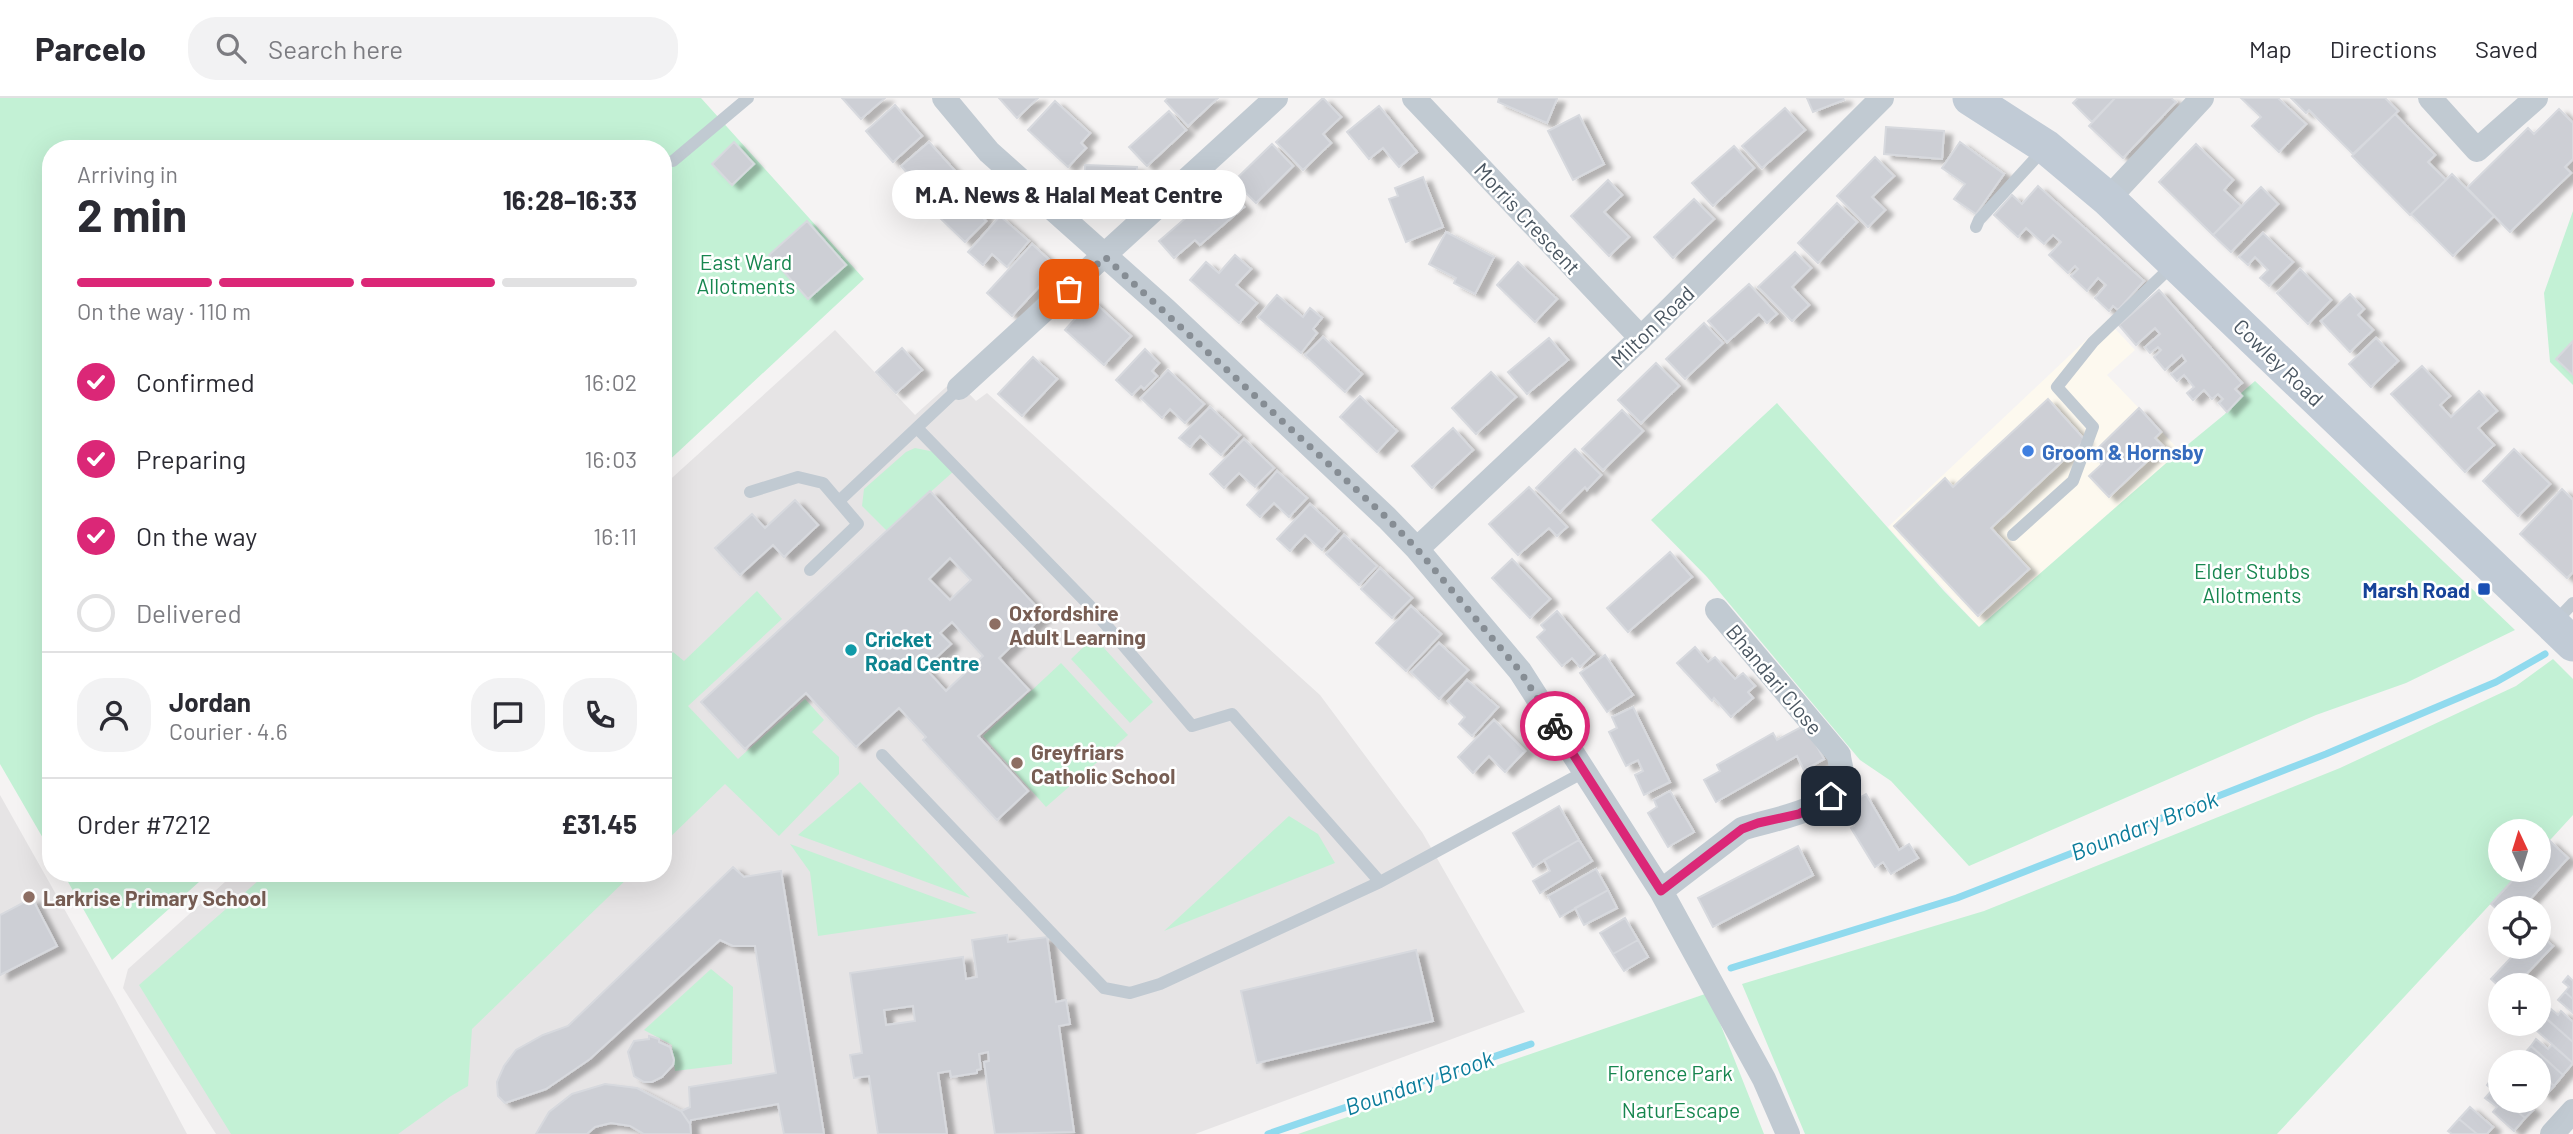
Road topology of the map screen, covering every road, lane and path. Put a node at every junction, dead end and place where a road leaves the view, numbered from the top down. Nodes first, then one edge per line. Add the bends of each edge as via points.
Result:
1 (748, 98) edge
2 (944, 98) edge
3 (1276, 98) edge
4 (1414, 98) edge
5 (1882, 98) edge
6 (1970, 98) edge
7 (2202, 98) edge
8 (2430, 98) edge
9 (2536, 98) edge
10 (2046, 146) junction
11 (673, 161) dead end
12 (2108, 199) junction
13 (1976, 227) dead end
14 (1105, 257) junction
15 (2176, 262) junction
16 (1641, 338) junction
17 (959, 388) joint
18 (918, 429) junction
19 (750, 492) dead end
20 (839, 501) junction
21 (2013, 535) dead end
22 (1417, 549) junction
23 (810, 570) dead end
24 (1717, 610) dead end
25 (2567, 623) edge
26 (882, 755) dead end
27 (1584, 772) junction
28 (1380, 881) junction
29 (1661, 891) junction
30 (2573, 1111) edge
31 (1788, 1134) edge
32 (2552, 1134) edge

1 - 11 lane
2 - 14 street via 989,152
3 - 14 street
4 - 16 street, Morris Crescent
5 - 16 street, Milton Road
6 - 10 main road, Cowley Road
7 - 12 street
8 - 9 street via 2477,150
10 - 12 main road, Cowley Road
10 - 13 lane
12 - 15 main road, Cowley Road
14 - 17 street
14 - 22 street
15 - 21 lane via 2093,342 2057,387 2093,427 2073,481
15 - 25 main road, Cowley Road via 2252,338
16 - 22 street, Milton Road
17 - 18 lane
18 - 20 lane
18 - 28 lane via 1089,605 1192,726 1232,715
19 - 20 lane via 798,477 823,482
20 - 23 lane via 858,524
22 - 27 street via 1520,671
24 - 29 street, Bhandari Close via 1839,755 1842,778 1831,796 1799,814 1742,829
26 - 28 lane via 1104,988 1130,993 1160,984
27 - 28 lane
27 - 29 street
29 - 31 street
30 - 32 street

